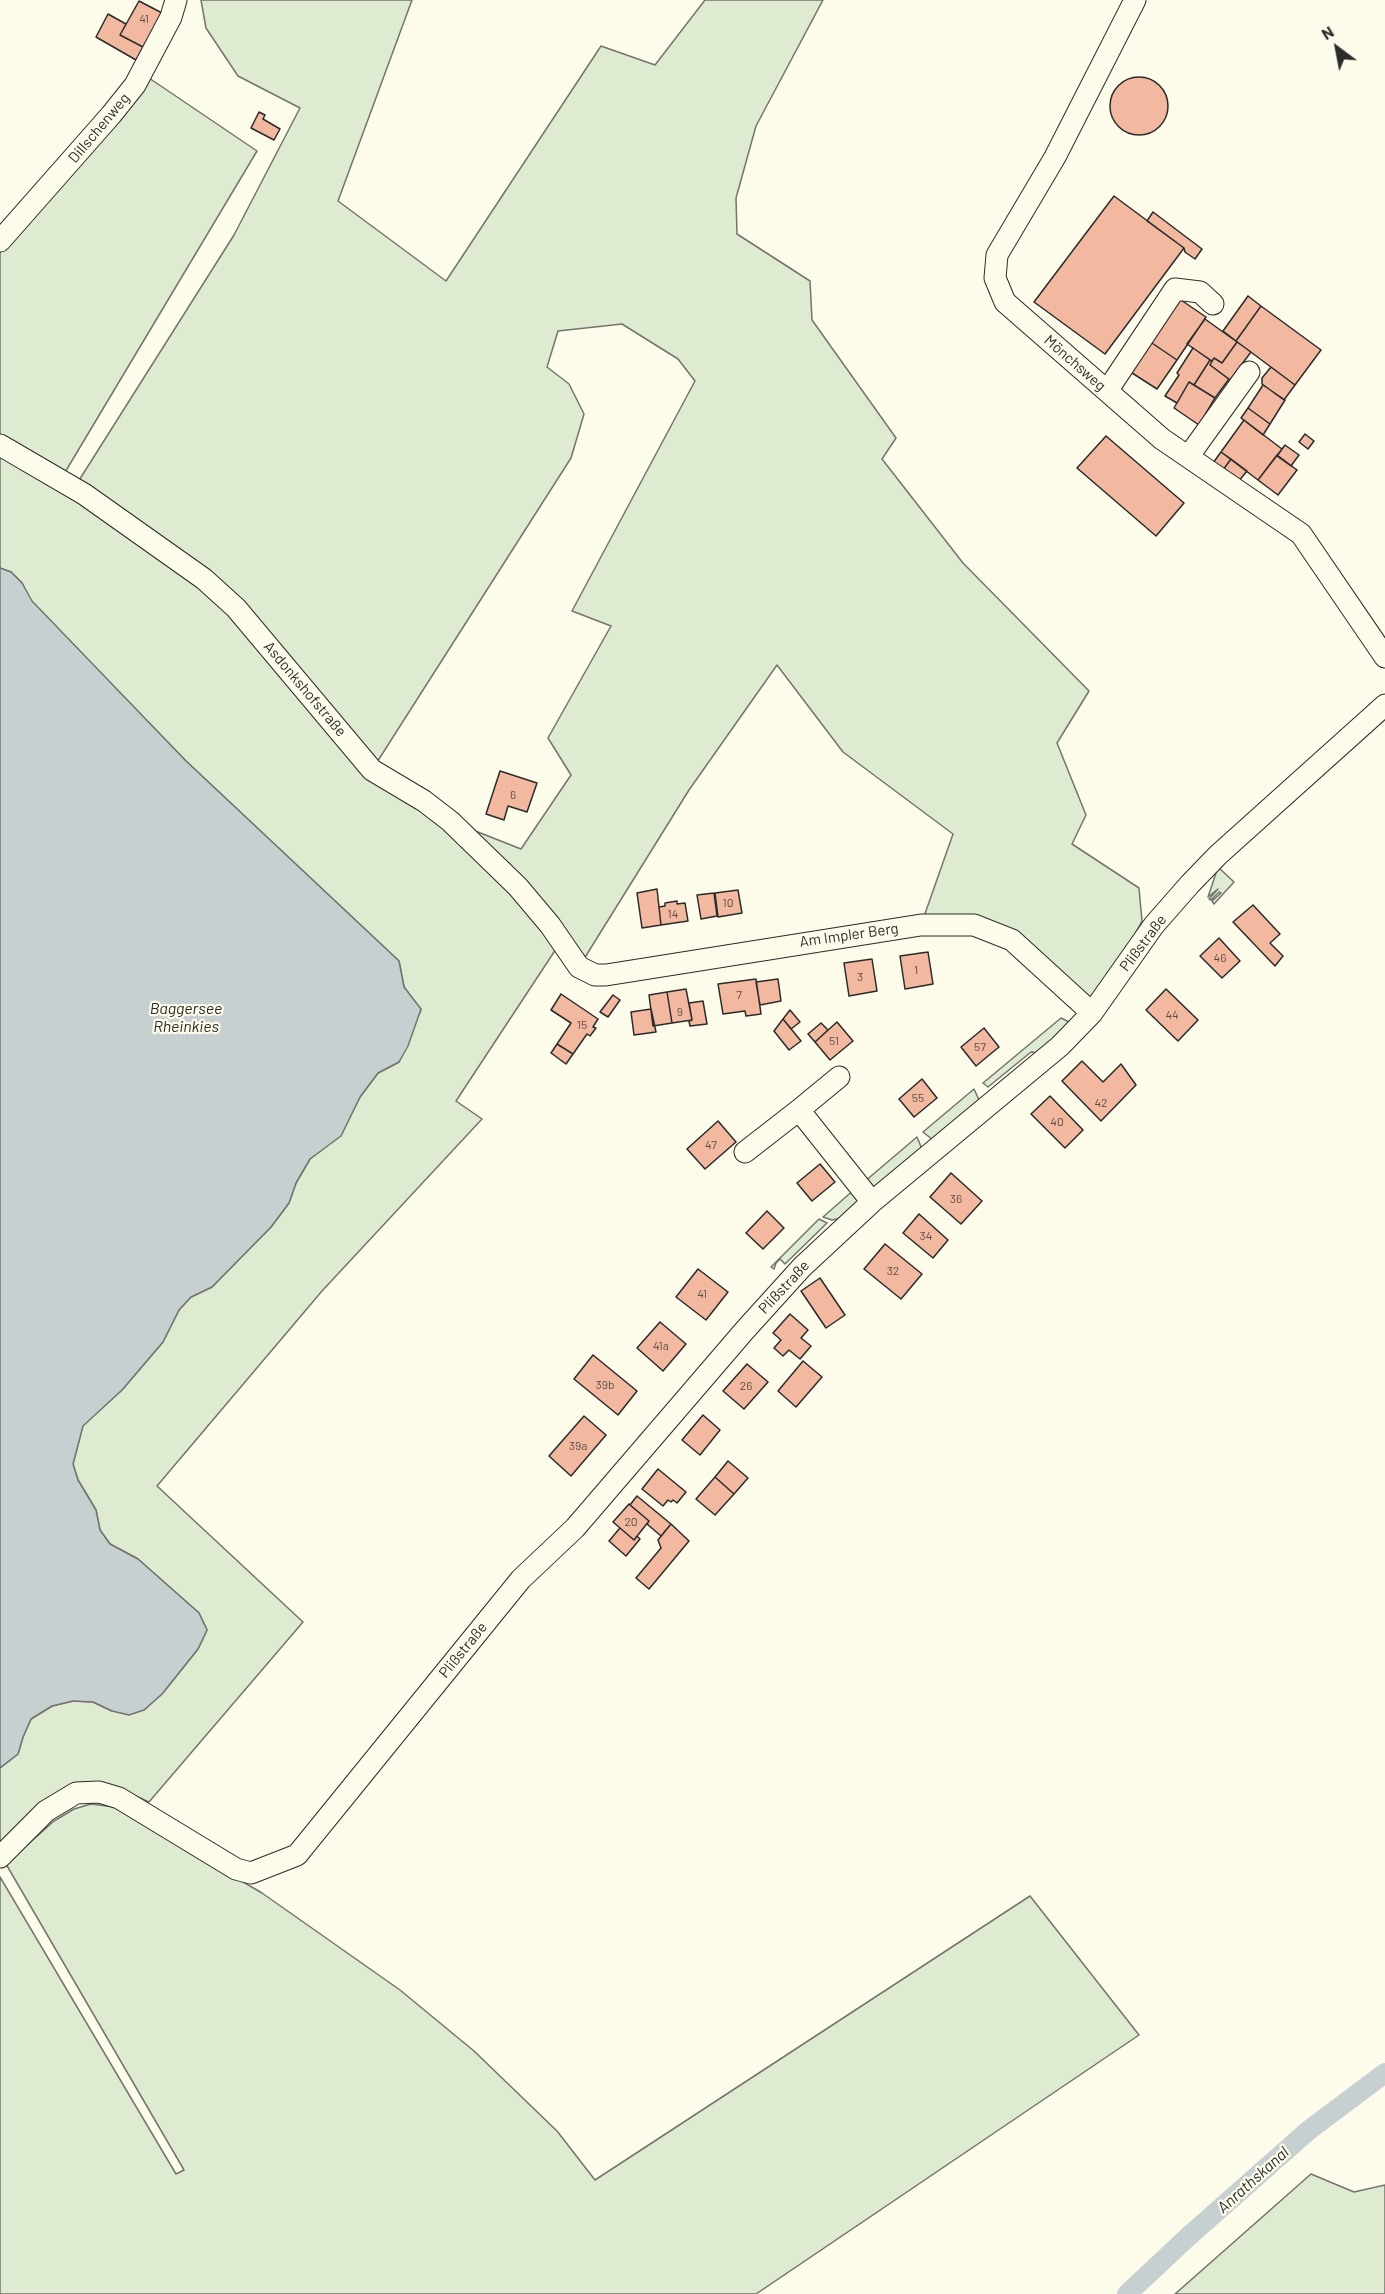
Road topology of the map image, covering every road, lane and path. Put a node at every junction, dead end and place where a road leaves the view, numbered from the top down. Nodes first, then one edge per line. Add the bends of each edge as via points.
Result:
1 (176, 0) edge
2 (1135, 0) edge
3 (0, 241) edge
4 (1213, 304) dead end
5 (1249, 372) dead end
6 (1107, 391) junction
7 (0, 445) edge
8 (1188, 457) junction
9 (1385, 657) edge
10 (1385, 705) edge
11 (579, 968) joint
12 (1092, 1013) junction
13 (839, 1077) dead end
14 (799, 1110) junction
15 (745, 1152) dead end
16 (872, 1202) junction
17 (0, 1857) edge

1 - 3 street, Dillschenweg via 135,85
2 - 6 street, Mönchsweg via 1055,157 997,255 995,278 1005,302
4 - 6 street via 1200,292 1175,289
5 - 8 street
6 - 8 street, Mönchsweg
7 - 11 street, Asdonkshofstraße via 84,494 212,586 236,608 372,770 450,821 518,887
8 - 9 street, Mönchsweg via 1301,534
10 - 12 street, Plißstraße via 1190,884 1154,925
11 - 12 street, Am Impler Berg via 606,975 921,925 974,925 1012,940
12 - 16 street, Plißstraße via 1060,1046
13 - 14 street
14 - 15 street
14 - 16 street
16 - 17 street, Plißstraße via 802,1267 575,1528 521,1579 297,1855 251,1873 236,1869 119,1798 99,1792 76,1792 46,1811

